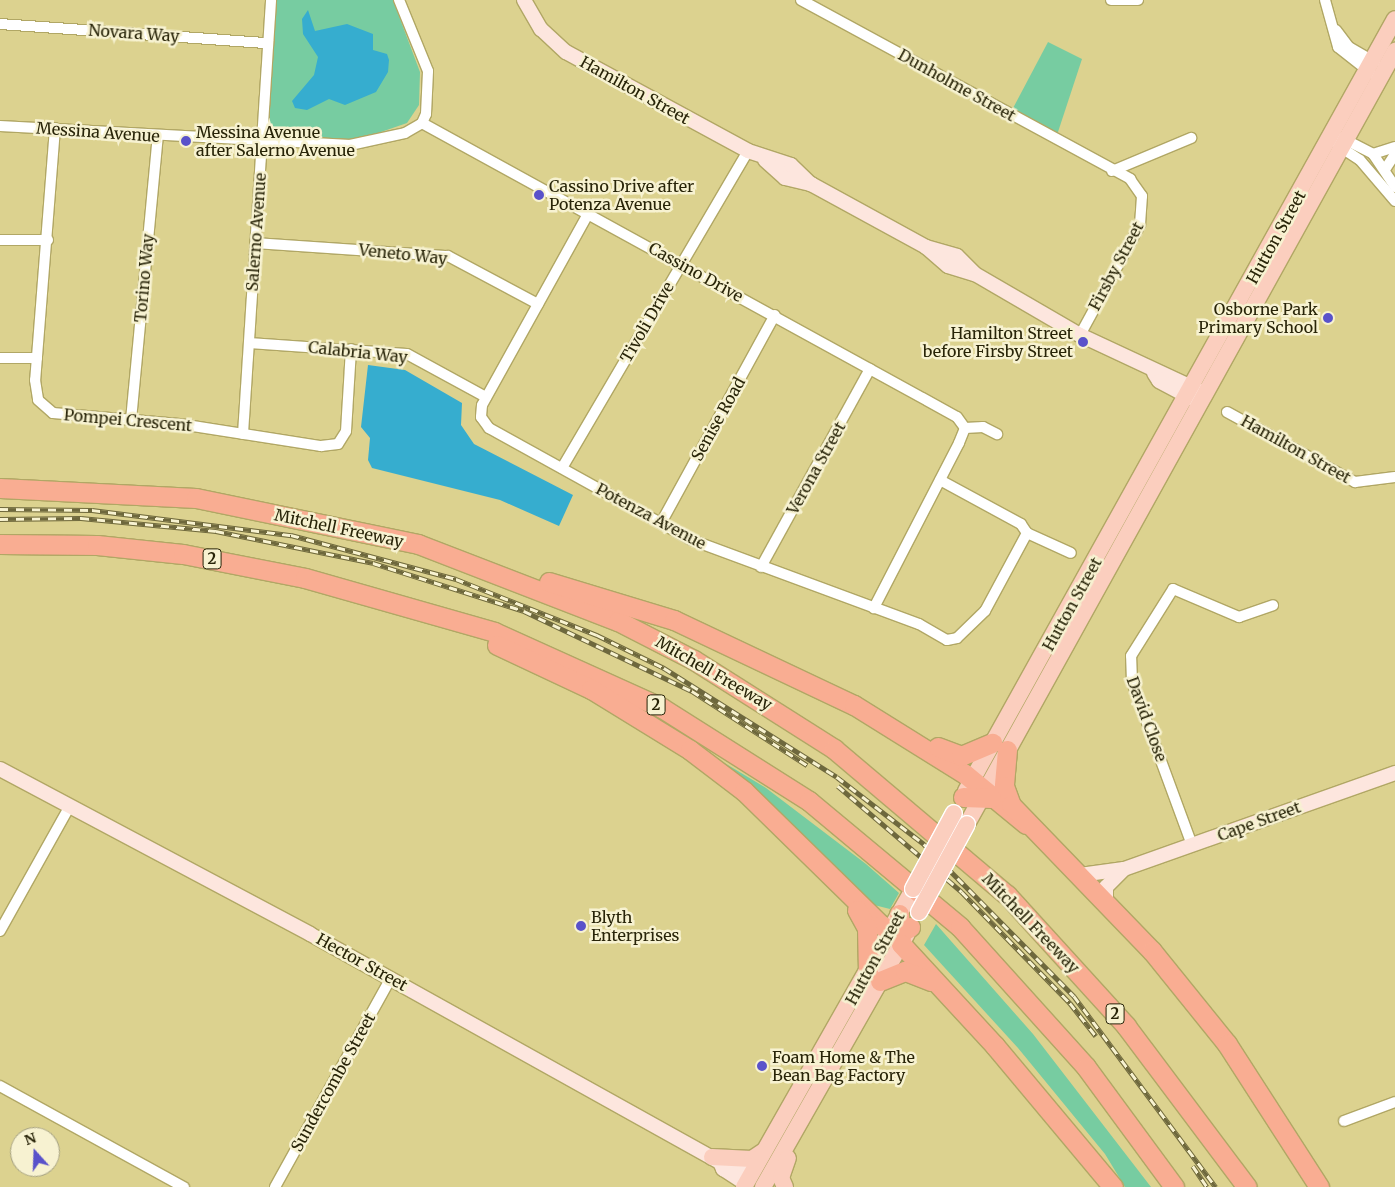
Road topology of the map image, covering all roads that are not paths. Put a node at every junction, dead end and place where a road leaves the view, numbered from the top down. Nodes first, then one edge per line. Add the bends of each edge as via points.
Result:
1 (271, 0) edge
2 (399, 0) edge
3 (524, 0) edge
4 (801, 0) edge
5 (1111, 0) edge
6 (1138, 0) edge
7 (1325, 0) edge
8 (1395, 19) edge
9 (0, 24) edge
10 (268, 43) junction
11 (1395, 50) edge
12 (1376, 69) junction
13 (422, 123) junction
14 (0, 126) edge
15 (54, 128) junction
16 (158, 136) junction
17 (1191, 138) dead end
18 (1337, 140) junction
19 (262, 142) junction
20 (1395, 147) edge
21 (748, 152) junction
22 (1373, 154) junction
23 (1395, 154) edge
24 (1386, 168) junction
25 (1112, 171) junction
26 (1395, 187) edge
27 (1142, 196) joint
28 (1395, 200) edge
29 (588, 214) junction
30 (0, 240) edge
31 (48, 240) junction
32 (256, 243) junction
33 (681, 264) junction
34 (538, 304) junction
35 (775, 315) junction
36 (1080, 335) junction
37 (249, 343) junction
38 (351, 349) junction
39 (0, 358) edge
40 (37, 358) junction
41 (870, 368) junction
42 (1197, 395) junction
43 (486, 397) junction
44 (1227, 412) dead end
45 (131, 420) junction
46 (965, 428) junction
47 (244, 434) junction
48 (997, 434) dead end
49 (562, 468) junction
50 (1395, 477) edge
51 (940, 480) junction
52 (0, 488) edge
53 (660, 523) junction
54 (1027, 533) junction
55 (0, 544) edge
56 (1071, 553) dead end
57 (478, 564) junction
58 (762, 567) junction
59 (1273, 605) dead end
60 (419, 608) junction
61 (874, 608) junction
62 (918, 742) junction
63 (1000, 747) junction
64 (0, 769) edge
65 (1395, 773) edge
66 (975, 798) junction
67 (70, 806) junction
68 (1026, 824) junction
69 (1192, 845) junction
70 (1124, 869) junction
71 (1080, 875) junction
72 (850, 898) junction
73 (1106, 902) junction
74 (900, 929) junction
75 (0, 931) edge
76 (874, 976) junction
77 (391, 978) junction
78 (941, 986) junction
79 (0, 1086) edge
80 (1395, 1102) edge
81 (1344, 1121) dead end
82 (793, 1134) junction
83 (764, 1151) junction
84 (716, 1160) junction
85 (757, 1184) edge
86 (1109, 1184) edge
87 (184, 1187) edge
88 (275, 1187) edge
89 (785, 1187) edge
90 (1174, 1187) edge
91 (1247, 1187) edge
92 (1320, 1187) edge

1 - 10 street, Salerno Avenue
2 - 13 street via 428,71
3 - 21 street, Hamilton Street via 541,29 566,52
4 - 25 street, Dunholme Street
5 - 6 street
7 - 12 street via 1336,30 1338,47
8 - 12 main road, Hutton Street
9 - 10 street, Novara Way
10 - 19 street, Salerno Avenue
11 - 12 main road, Hutton Street
12 - 18 main road, Hutton Street
13 - 19 street, Messina Avenue via 368,144
13 - 29 street, Cassino Drive
14 - 15 street, Messina Avenue
15 - 16 street, Messina Avenue
15 - 31 street, Pompei Crescent
16 - 19 street, Messina Avenue
16 - 45 street, Torino Way
17 - 25 street
18 - 22 street
18 - 28 street via 1360,160
18 - 42 main road, Hutton Street
19 - 32 street, Salerno Avenue
20 - 22 street
21 - 33 street, Tivoli Drive
21 - 36 street, Hamilton Street via 765,159 786,178 812,184 926,247 948,266 974,274
22 - 24 street
23 - 24 street
24 - 26 street
25 - 27 street, Dunholme Street via 1130,179
27 - 36 street, Firsby Street via 1140,225
29 - 33 street, Cassino Drive
29 - 34 street, Potenza Avenue
30 - 31 street
31 - 40 street, Pompei Crescent
32 - 34 street, Veneto Way via 448,256
32 - 37 street, Salerno Avenue
33 - 35 street, Cassino Drive
33 - 49 street, Tivoli Drive
34 - 43 street, Potenza Avenue
35 - 41 street, Cassino Drive
35 - 53 street, Senise Road
36 - 42 street, Hamilton Street via 1154,373 1159,381
37 - 38 street, Calabria Way
37 - 47 street, Salerno Avenue
38 - 43 street, Calabria Way via 407,354
38 - 47 street, Pompei Crescent via 346,431 338,444 322,446
39 - 40 street
40 - 45 street, Pompei Crescent via 38,400 53,413
41 - 46 street, Cassino Drive via 957,417
41 - 58 street, Verona Street
42 - 63 main road, Hutton Street
43 - 49 street, Potenza Avenue via 482,417 489,428
44 - 50 street, Hamilton Street via 1355,482
45 - 47 street, Pompei Crescent
46 - 48 street via 983,427
46 - 51 street
49 - 53 street, Potenza Avenue
51 - 54 street via 1021,524
51 - 61 street
52 - 57 highway, Mitchell Freeway / 2 via 196,498 418,544
53 - 58 street, Potenza Avenue
54 - 56 street
54 - 61 street, Potenza Avenue via 985,611 956,638 947,640 919,624
55 - 60 highway, 2 via 97,545 183,554 304,578
57 - 62 highway via 586,590 674,620 854,705
57 - 91 highway, Mitchell Freeway / 2 via 618,621 694,660 790,718 914,813 1007,894 1091,986 1173,1084
58 - 61 street, Potenza Avenue
59 - 69 street, David Close via 1240,617 1180,590 1171,590 1131,656 1132,682
60 - 72 highway via 591,689 690,750 744,791
60 - 90 highway, 2 via 544,651 662,708 748,761 847,830 917,887 1003,969 1086,1067
62 - 63 highway via 961,756
62 - 66 highway
63 - 66 main road, Hutton Street
63 - 68 highway via 1006,796
64 - 67 street, Hector Street
65 - 69 street, Cape Street
66 - 68 highway
66 - 74 main road, Hutton Street, bridge
66 - 74 main road, Hutton Street, bridge via 966,824
67 - 75 street
67 - 77 street, Hector Street
68 - 71 highway
69 - 70 street, Cape Street
70 - 71 street, Cape Street
70 - 73 street, Cape Street via 1106,887
71 - 73 highway
72 - 74 highway
72 - 76 highway via 867,928
73 - 92 highway via 1152,951 1227,1044
74 - 76 main road, Hutton Street
74 - 78 highway
76 - 78 highway via 905,971
76 - 82 main road, Hutton Street
76 - 83 main road, Hutton Street
77 - 84 street, Hector Street
77 - 88 street, Sundercombe Street
78 - 86 highway
79 - 87 street
80 - 81 street
82 - 85 main road, Hutton Street
82 - 89 main road via 783,1168
83 - 84 main road via 752,1159
83 - 85 main road, Hutton Street
84 - 85 street, Hector Street via 723,1169

